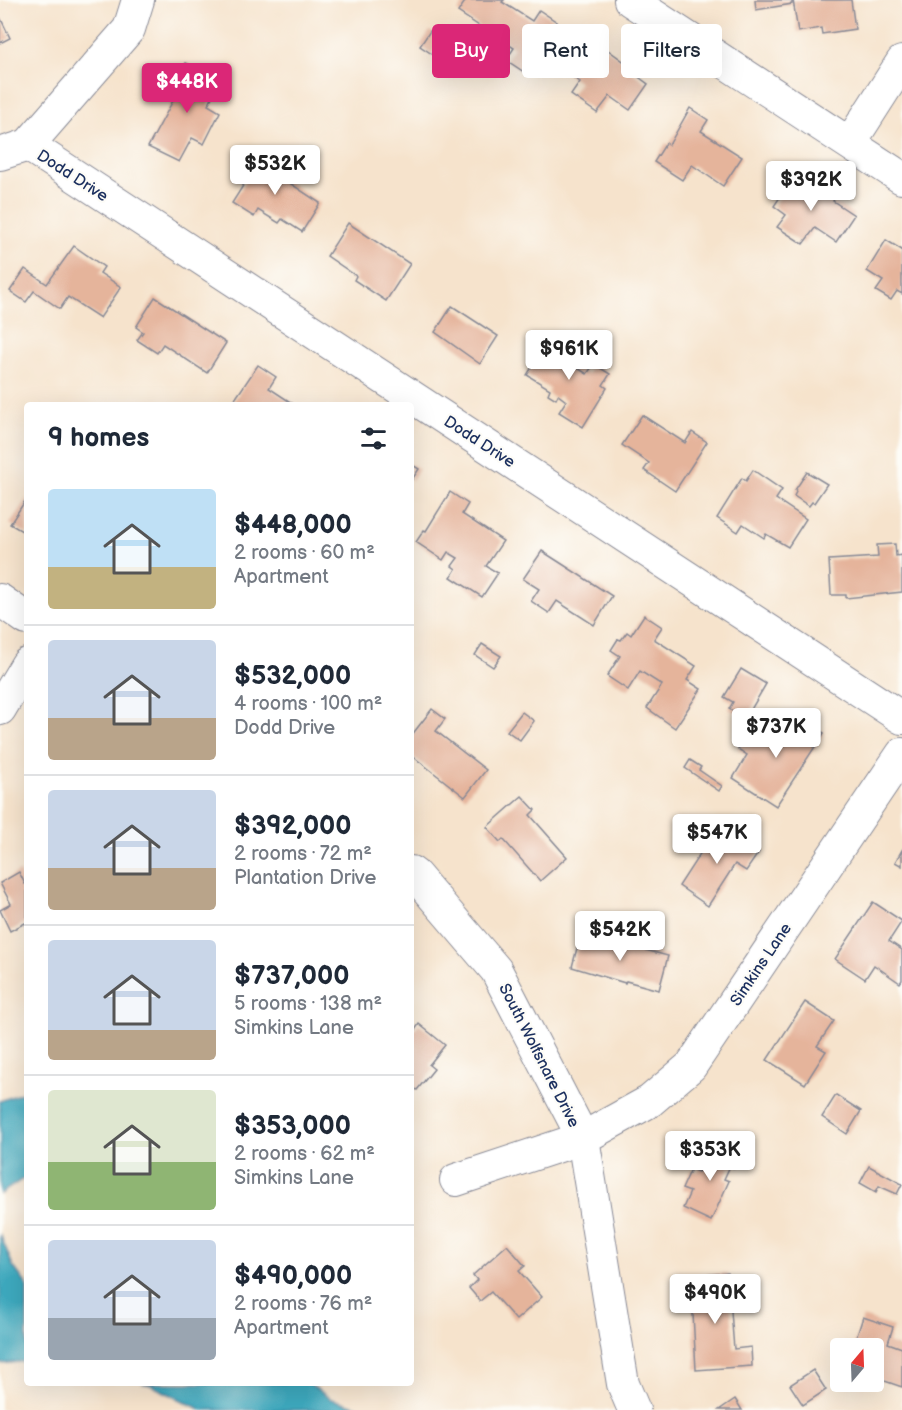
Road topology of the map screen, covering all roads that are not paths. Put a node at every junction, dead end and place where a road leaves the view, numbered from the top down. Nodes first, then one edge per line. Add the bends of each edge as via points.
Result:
1 (138, 0) edge
2 (630, 0) edge
3 (902, 62) edge
4 (849, 143) junction
5 (14, 149) edge
6 (902, 178) edge
7 (409, 402) edge
8 (414, 405) edge
9 (0, 600) edge
10 (24, 616) edge
11 (24, 669) edge
12 (0, 709) edge
13 (902, 718) edge
14 (902, 754) edge
15 (414, 874) edge
16 (583, 1138) junction
17 (456, 1180) dead end
18 (634, 1410) edge

1 - 5 street via 129,29
2 - 4 street
3 - 4 street
4 - 6 street
5 - 7 street, Dodd Drive
8 - 13 street, Dodd Drive
9 - 10 street
11 - 12 street
14 - 16 street, Simkins Lane via 691,1066 650,1101
15 - 16 street, South Wolfsnare Drive via 496,970
16 - 17 street, Simkins Lane
16 - 18 street, South Wolfsnare Drive via 624,1384

